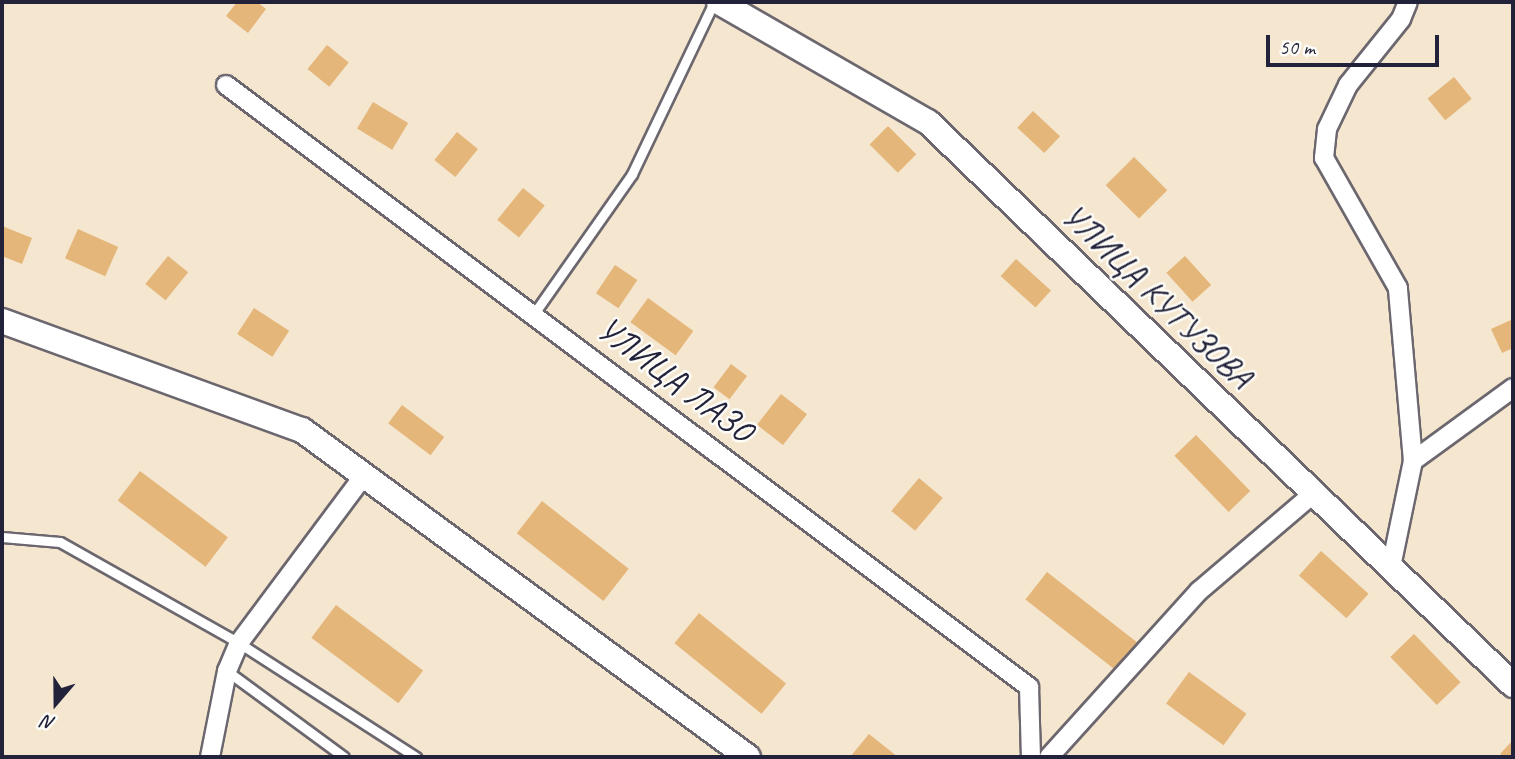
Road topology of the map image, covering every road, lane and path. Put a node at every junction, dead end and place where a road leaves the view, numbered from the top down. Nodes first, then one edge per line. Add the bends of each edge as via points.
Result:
1 (716, 2) edge
2 (1408, 2) edge
3 (226, 85) dead end
4 (532, 317) junction
5 (2, 321) edge
6 (1513, 388) edge
7 (1413, 461) junction
8 (365, 474) junction
9 (1313, 494) junction
10 (2, 537) edge
11 (1391, 567) junction
12 (239, 643) junction
13 (227, 671) junction
14 (1513, 685) edge
15 (211, 757) edge
16 (344, 757) edge
17 (416, 757) edge
18 (748, 757) edge
19 (1031, 757) edge
20 (1049, 757) edge

1 - 4 lane via 632,174
1 - 9 street, УЛИЦА КУТУЗОВА via 928,122
2 - 7 street via 1401,19 1348,85 1327,129 1324,158 1398,288
3 - 4 street, УЛИЦА ЛАЗО
4 - 19 street, УЛИЦА ЛАЗО via 1029,687
5 - 8 street via 302,430
6 - 7 street
7 - 11 street
8 - 12 street
8 - 18 street
9 - 11 street, УЛИЦА КУТУЗОВА
9 - 20 street via 1199,591
10 - 12 lane via 60,542
11 - 14 street, УЛИЦА КУТУЗОВА
12 - 13 street
12 - 17 lane
13 - 15 street
13 - 16 lane

